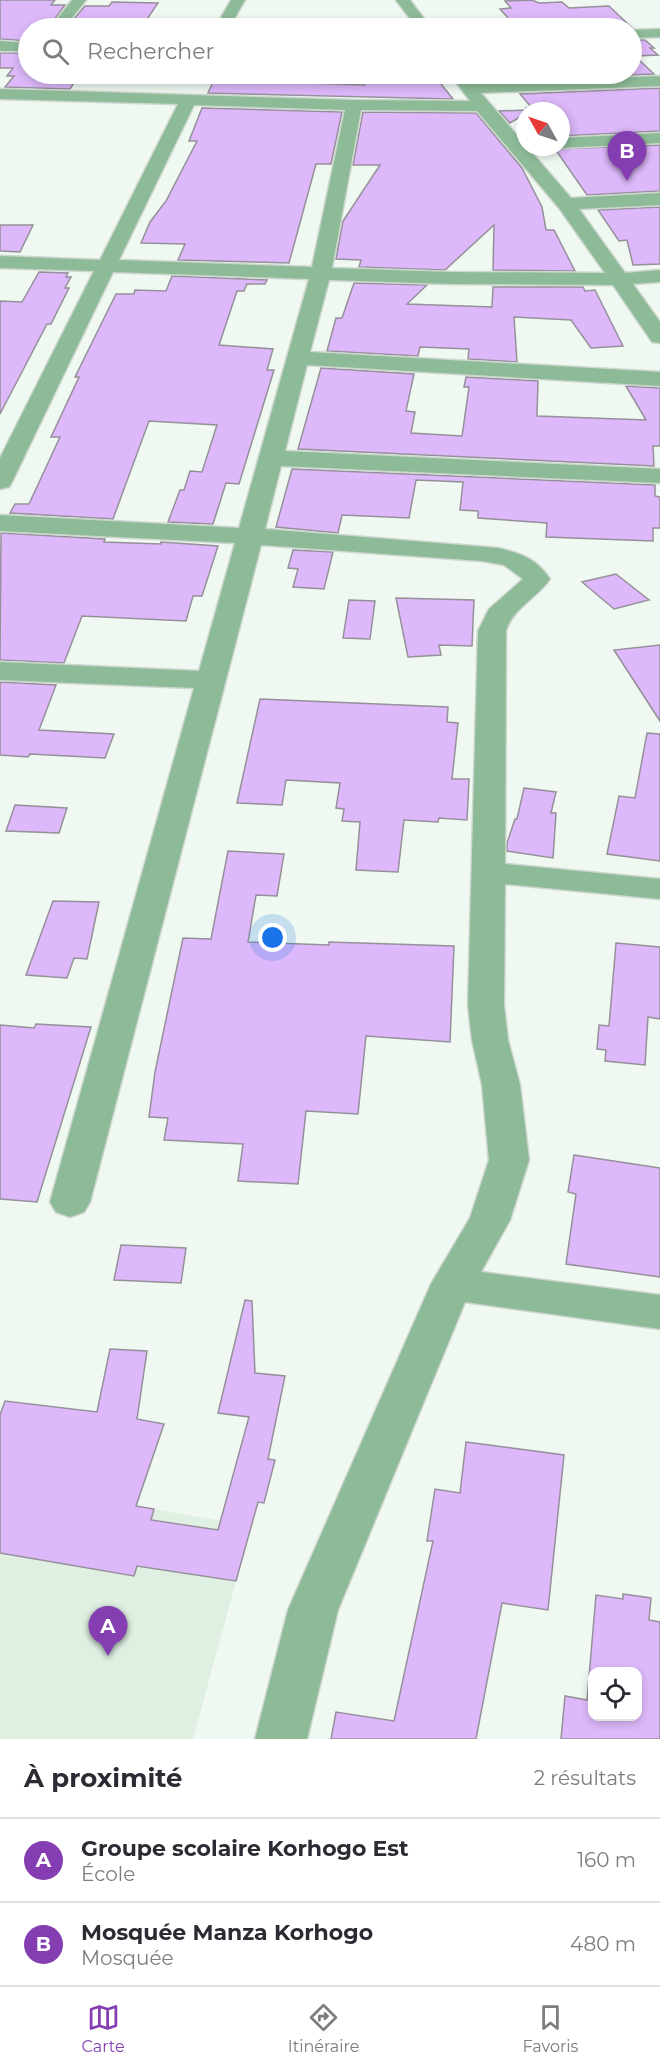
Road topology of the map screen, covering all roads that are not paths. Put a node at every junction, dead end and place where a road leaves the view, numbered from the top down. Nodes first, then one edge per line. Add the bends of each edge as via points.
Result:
1 (79, 0) edge
2 (238, 0) edge
3 (403, 0) edge
4 (415, 0) edge
5 (65, 18) edge
6 (228, 18) edge
7 (416, 18) edge
8 (660, 33) edge
9 (642, 34) edge
10 (0, 46) edge
11 (18, 47) edge
12 (642, 81) edge
13 (660, 81) edge
14 (465, 84) edge
15 (0, 94) edge
16 (188, 100) junction
17 (354, 105) junction
18 (482, 106) junction
19 (660, 138) edge
20 (516, 141) edge
21 (570, 143) edge
22 (529, 156) edge
23 (660, 199) edge
24 (566, 204) junction
25 (0, 262) edge
26 (107, 266) junction
27 (321, 273) junction
28 (660, 276) edge
29 (619, 279) junction
30 (660, 337) edge
31 (297, 358) junction
32 (660, 379) edge
33 (270, 458) junction
34 (660, 476) edge
35 (0, 482) edge
36 (0, 523) edge
37 (249, 536) junction
38 (0, 671) edge
39 (210, 680) junction
40 (489, 872) junction
41 (660, 889) edge
42 (69, 1202) dead end
43 (452, 1284) junction
44 (660, 1312) edge
45 (281, 1739) edge

1 - 5 street
2 - 6 street
3 - 4 street
3 - 7 street
8 - 9 street
10 - 11 street
12 - 13 street
14 - 18 street
15 - 16 street
16 - 17 street
16 - 26 street
17 - 18 street
17 - 27 street
18 - 20 street
19 - 21 street
22 - 24 street
23 - 24 street
24 - 29 street
25 - 26 street
26 - 27 street
26 - 35 street
27 - 29 street
27 - 31 street
28 - 29 street
29 - 30 street
31 - 32 street
31 - 33 street
33 - 34 street
33 - 37 street
36 - 37 street
37 - 39 street
37 - 40 street via 502,555 531,570 537,579 531,589 497,615 492,631
38 - 39 street
39 - 42 street
40 - 41 street
40 - 43 street via 486,1005 501,1085 509,1160 490,1220
43 - 44 street
43 - 45 street via 313,1610

